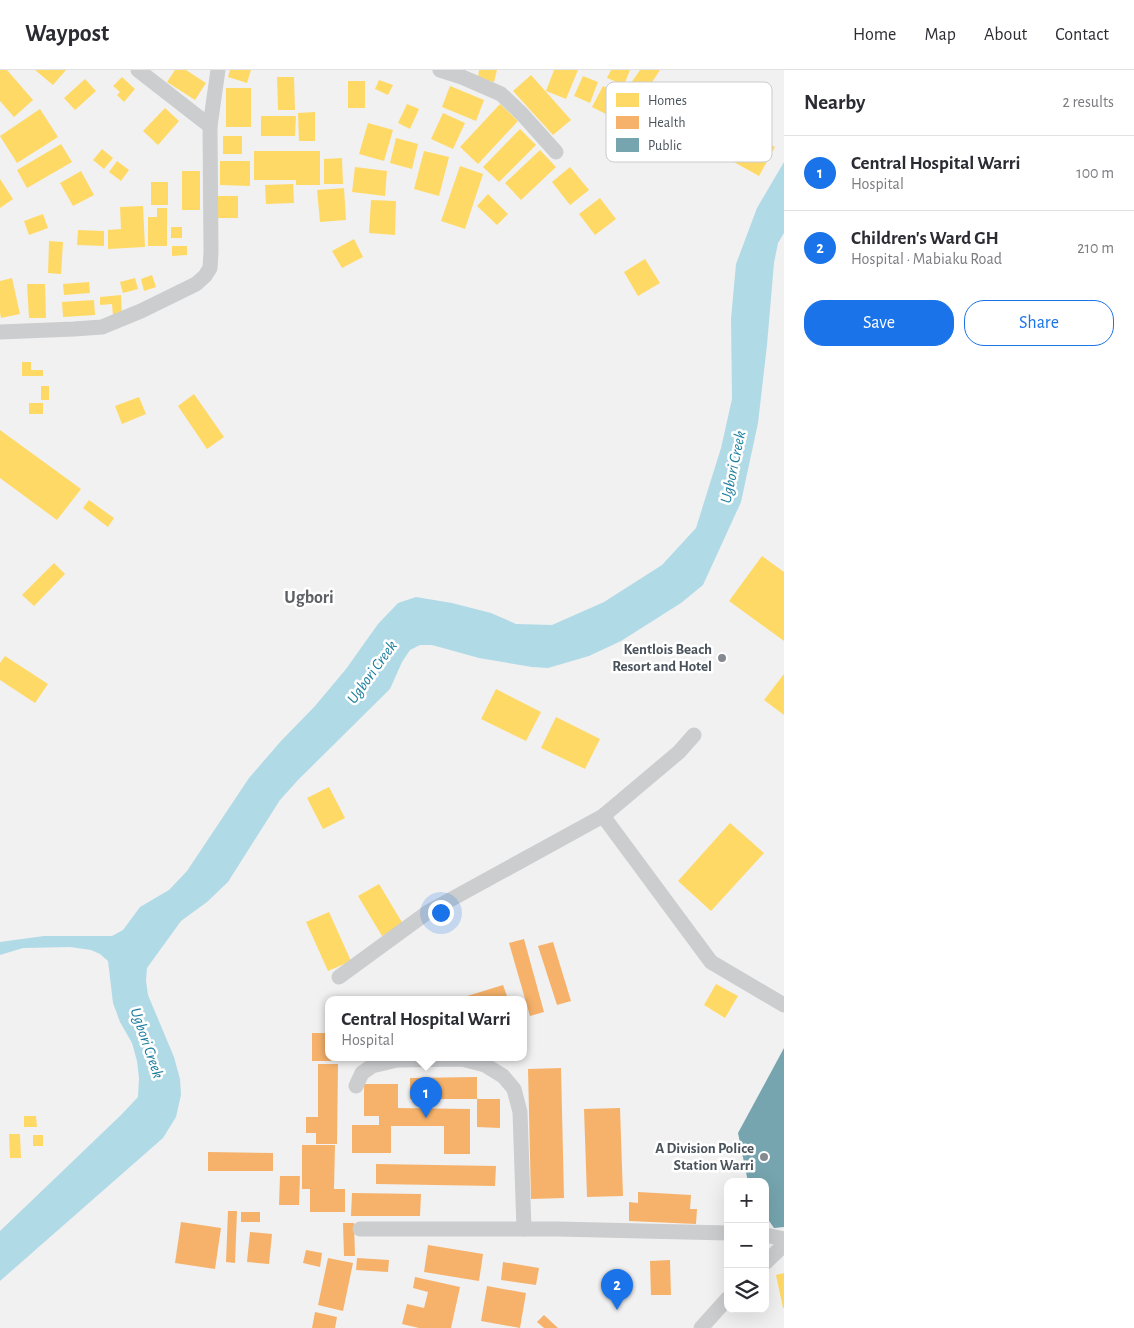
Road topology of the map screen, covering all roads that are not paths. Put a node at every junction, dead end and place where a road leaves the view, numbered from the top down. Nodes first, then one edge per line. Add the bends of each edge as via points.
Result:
1 (138, 70) edge
2 (218, 70) edge
3 (440, 70) edge
4 (210, 126) junction
5 (556, 152) dead end
6 (0, 332) edge
7 (694, 735) dead end
8 (603, 816) junction
9 (339, 977) dead end
10 (784, 1005) edge
11 (393, 1061) edge
12 (470, 1061) edge
13 (356, 1086) dead end
14 (360, 1229) dead end
15 (524, 1229) junction
16 (724, 1233) edge
17 (769, 1236) edge
18 (784, 1239) edge
19 (784, 1245) edge
20 (769, 1259) edge
21 (724, 1302) edge
22 (700, 1328) edge

1 - 4 street
2 - 4 street
3 - 5 street via 502,94
4 - 6 street via 211,252 210,268 205,276 184,290 102,327
7 - 8 street via 679,752
8 - 9 street via 428,912
8 - 10 street via 711,962
11 - 13 street via 372,1066 362,1073
12 - 15 street via 485,1065 503,1076 514,1089 520,1112
14 - 15 street
15 - 16 street
17 - 18 street
19 - 20 street
21 - 22 street

